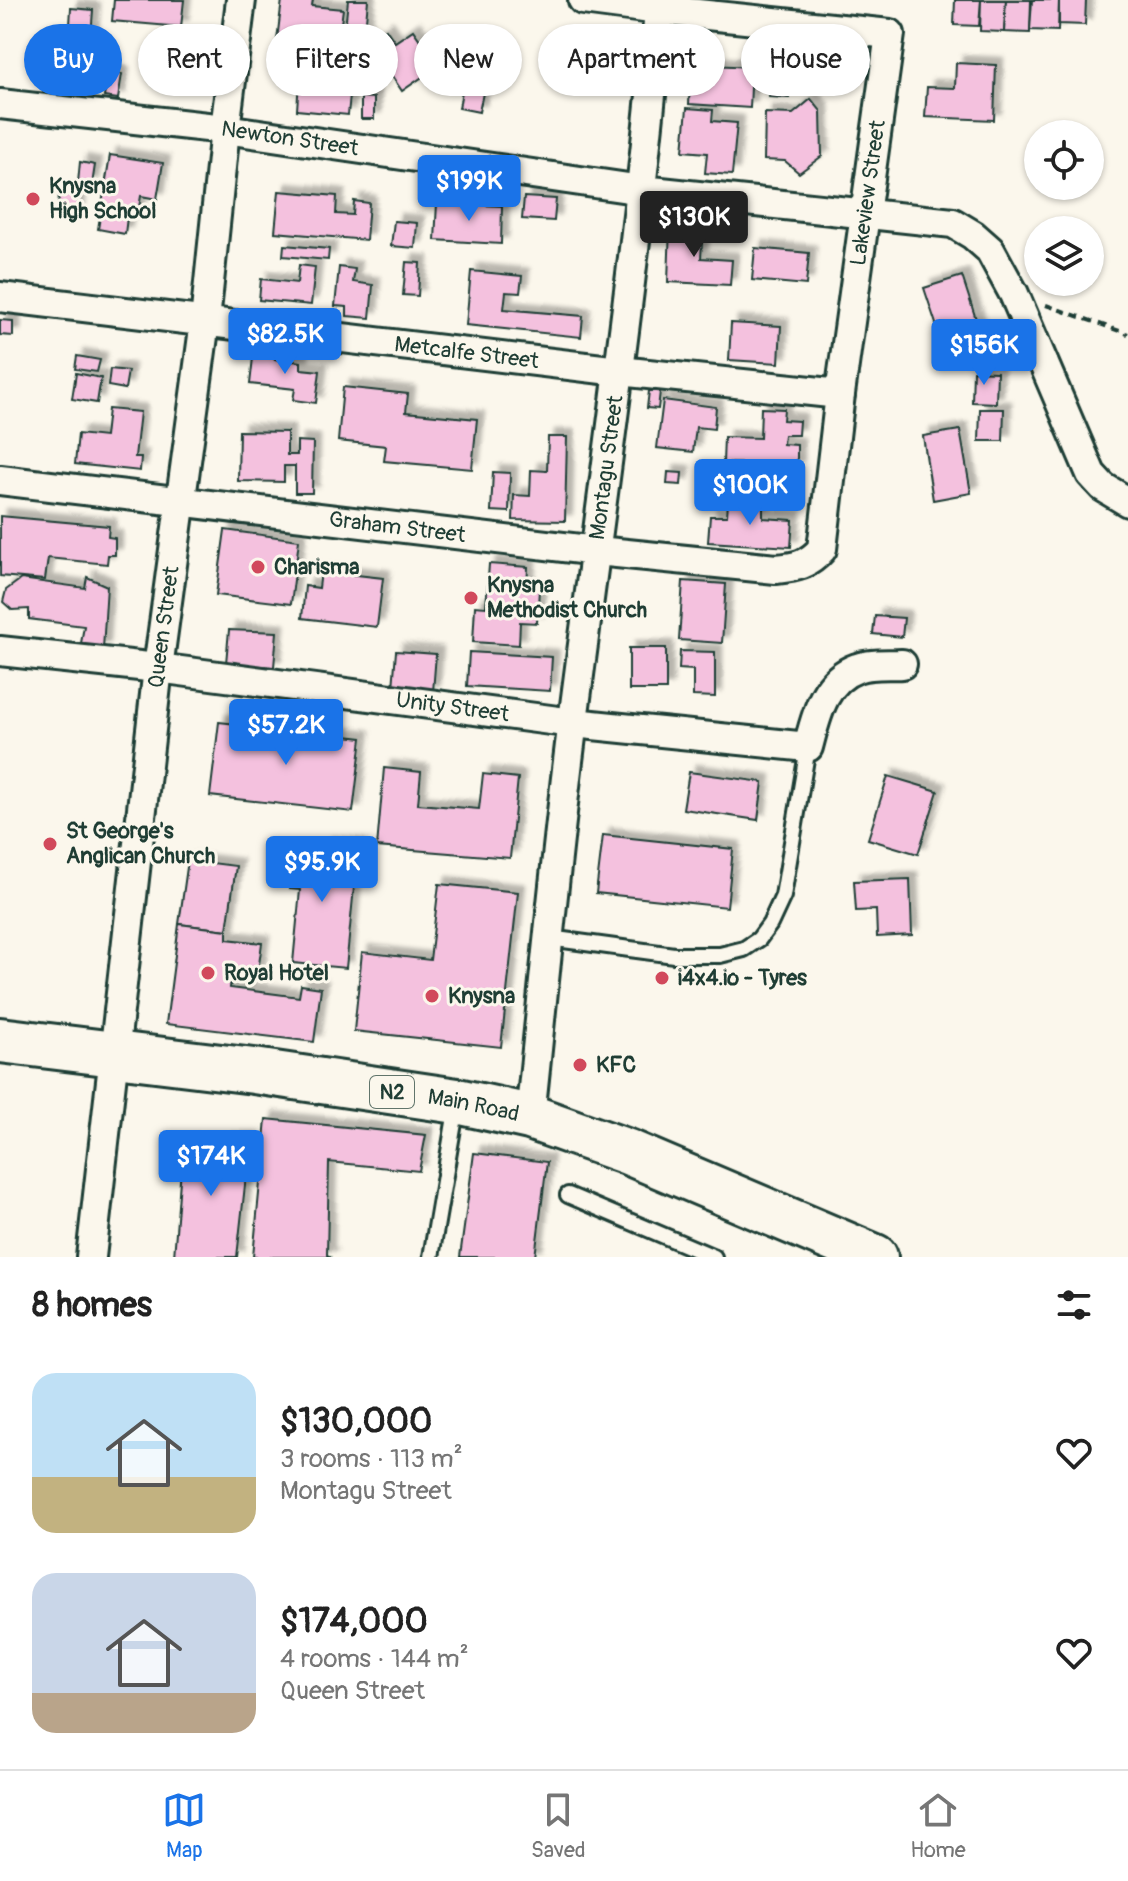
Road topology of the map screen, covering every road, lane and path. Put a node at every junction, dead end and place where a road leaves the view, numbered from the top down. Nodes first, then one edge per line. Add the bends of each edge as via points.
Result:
1 (241, 0) edge
2 (583, 0) edge
3 (659, 5) edge
4 (0, 104) edge
5 (225, 129) junction
6 (642, 190) junction
7 (866, 215) junction
8 (1014, 294) junction
9 (0, 297) edge
10 (205, 321) junction
11 (1128, 334) edge
12 (619, 371) junction
13 (840, 394) junction
14 (0, 480) edge
15 (180, 501) junction
16 (1128, 502) edge
17 (597, 551) junction
18 (793, 567) joint
19 (0, 651) edge
20 (902, 664) dead end
21 (158, 668) junction
22 (573, 723) junction
23 (808, 747) junction
24 (549, 938) junction
25 (0, 1040) edge
26 (115, 1053) junction
27 (457, 1101) junction
28 (530, 1117) junction
29 (568, 1195) dead end
30 (804, 1244) edge
31 (91, 1257) edge
32 (431, 1257) edge
33 (714, 1257) edge
34 (875, 1257) edge

1 - 5 street, Queen Street
2 - 3 street
3 - 6 street, Montagu Street
3 - 7 street, Lakeview Street via 890,34
4 - 5 street, Newton Street
5 - 6 street, Newton Street
5 - 10 street, Queen Street
6 - 7 street, Newton Street
6 - 12 street, Montagu Street
7 - 8 street, Newton Street via 953,223 990,250
7 - 13 street, Lakeview Street
8 - 11 path
8 - 16 street, Newton Street via 1091,474
9 - 10 street, Metcalfe Street
10 - 12 street, Metcalfe Street
10 - 15 street, Queen Street
12 - 13 street, Metcalfe Street
12 - 17 street, Montagu Street
13 - 18 street, Lakeview Street via 822,549 813,560
14 - 15 street, Graham Street
15 - 17 street, Graham Street
15 - 21 street, Queen Street
17 - 18 street, Graham Street
17 - 22 street, Montagu Street
19 - 21 street, Unity Street
20 - 23 street via 858,667 841,677 818,709
21 - 22 street, Unity Street
21 - 26 street, Queen Street
22 - 23 street, Unity Street
22 - 24 street, Montagu Street
23 - 24 lane via 783,896 759,939 720,955 674,955
24 - 28 street, Montagu Street
25 - 26 highway, Main Road / N2
26 - 27 highway, Main Road / N2
26 - 31 street, Queen Street
27 - 28 highway, Main Road / N2
27 - 32 lane
28 - 30 highway, Main Road / N2 via 738,1198
29 - 33 lane
30 - 34 highway, Main Road / N2

